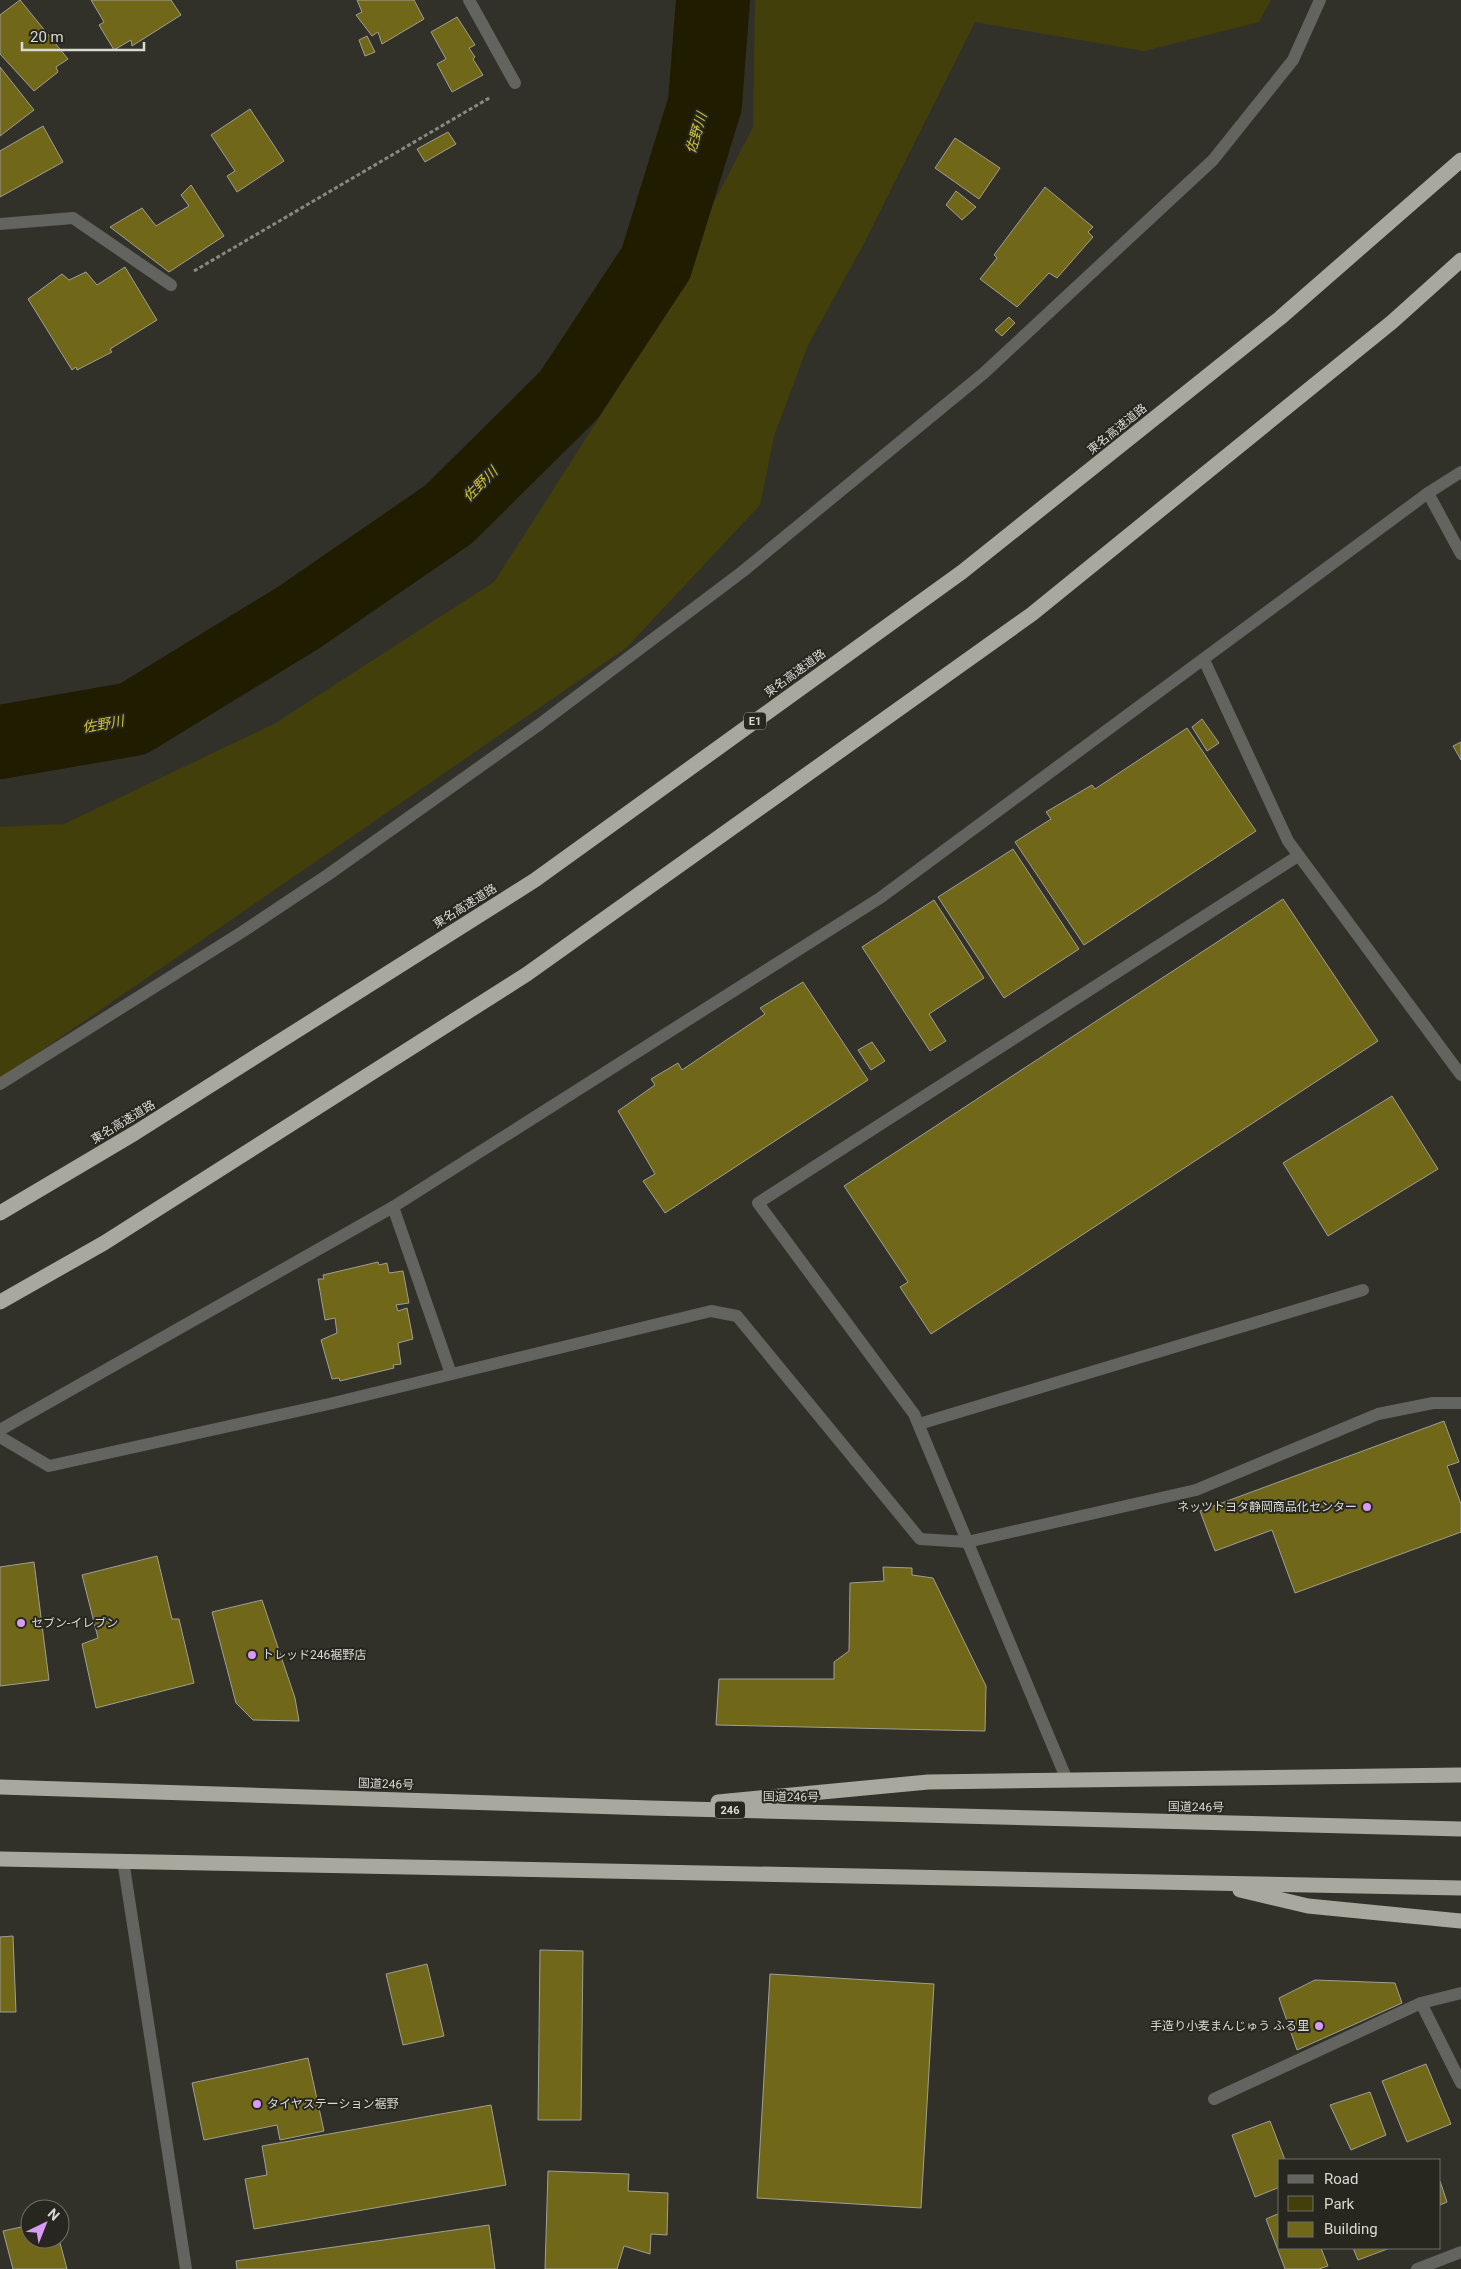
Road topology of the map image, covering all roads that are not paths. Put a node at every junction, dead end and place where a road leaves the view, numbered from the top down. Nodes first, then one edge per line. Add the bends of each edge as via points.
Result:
1 (470, 0) edge
2 (1320, 0) edge
3 (515, 83) road end
4 (1461, 160) edge
5 (0, 224) edge
6 (1461, 260) edge
7 (171, 285) road end
8 (1461, 472) edge
9 (1428, 493) junction
10 (1461, 554) edge
11 (1204, 660) junction
12 (1298, 856) junction
13 (1461, 1075) edge
14 (0, 1084) edge
15 (393, 1207) junction
16 (0, 1213) edge
17 (1363, 1290) dead end
18 (0, 1302) edge
19 (451, 1374) junction
20 (1461, 1403) edge
21 (919, 1424) junction
22 (0, 1430) edge
23 (0, 1437) edge
24 (967, 1542) junction
25 (1461, 1775) edge
26 (1067, 1780) junction
27 (0, 1787) edge
28 (650, 1808) junction
29 (1461, 1829) edge
30 (0, 1859) edge
31 (123, 1860) junction
32 (1212, 1883) junction
33 (1461, 1888) edge
34 (1461, 1921) edge
35 (1461, 1993) edge
36 (1421, 2003) junction
37 (1461, 2083) edge
38 (1214, 2099) dead end
39 (1461, 2252) edge
40 (186, 2269) edge
41 (1418, 2269) edge

1 - 3 street
2 - 14 street via 1293,60 1213,160 984,373 757,560 540,724 329,874
4 - 16 highway, 東名高速道路 / E1 via 1280,318 962,572 535,880 135,1133
5 - 7 street via 73,218
6 - 18 highway via 1392,322 1024,620 527,974 104,1243
8 - 9 street
9 - 10 street
9 - 11 street
11 - 12 street via 1288,842
11 - 15 street via 880,898
12 - 13 street
12 - 21 street via 758,1203
15 - 19 street
15 - 22 street
17 - 21 street
19 - 23 street via 49,1466
19 - 24 street via 711,1311 737,1316 920,1539
20 - 24 street via 1433,1403 1378,1414 1196,1490
21 - 24 street
24 - 26 street
25 - 26 highway
26 - 28 highway via 928,1782
27 - 28 highway, 国道246号 / 246
28 - 29 highway, 国道246号 / 246
30 - 31 highway
31 - 32 highway
31 - 40 street
32 - 33 highway
32 - 34 highway via 1308,1906
35 - 36 street
36 - 37 street
36 - 38 street
39 - 41 street

